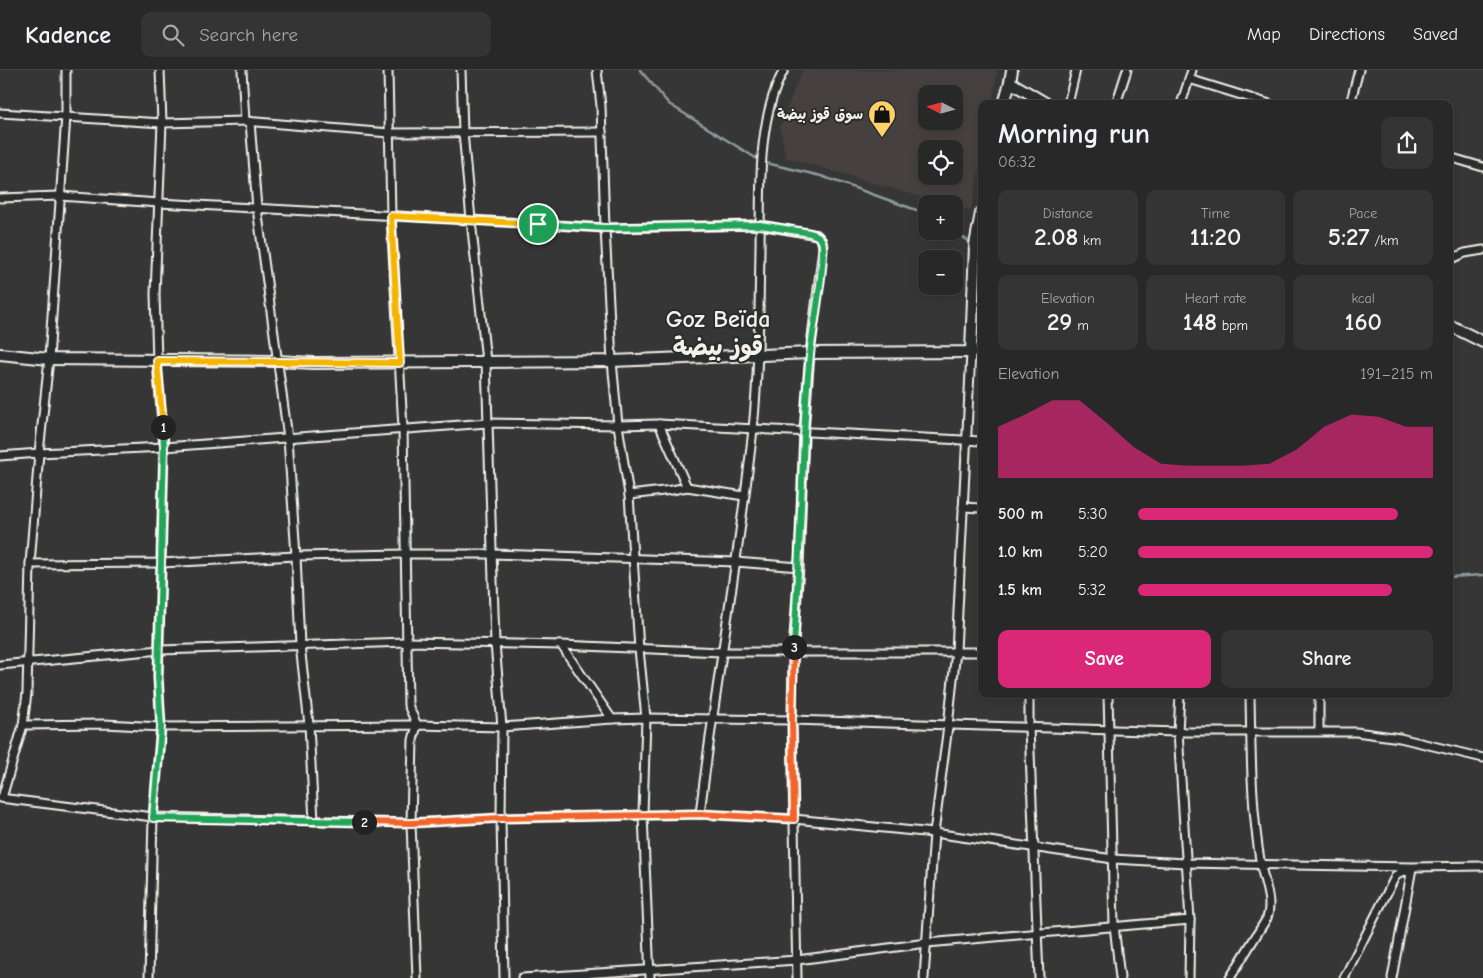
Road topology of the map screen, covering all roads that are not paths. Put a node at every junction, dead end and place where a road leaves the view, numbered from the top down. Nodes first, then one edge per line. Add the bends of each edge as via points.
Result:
1 (66, 70) edge
2 (160, 70) edge
3 (242, 70) edge
4 (388, 70) edge
5 (461, 70) edge
6 (597, 70) edge
7 (784, 70) edge
8 (1012, 70) edge
9 (1076, 70) edge
10 (1127, 70) edge
11 (1192, 70) edge
12 (1359, 70) edge
13 (1189, 79) junction
14 (1010, 82) junction
15 (1005, 100) edge
16 (1039, 100) edge
17 (1069, 100) edge
18 (1117, 100) edge
19 (1182, 100) edge
20 (1257, 100) edge
21 (1351, 100) edge
22 (0, 114) edge
23 (66, 116) junction
24 (248, 121) junction
25 (162, 123) junction
26 (463, 132) junction
27 (602, 132) junction
28 (389, 133) junction
29 (1453, 158) edge
30 (1483, 167) edge
31 (60, 196) junction
32 (0, 198) edge
33 (159, 203) junction
34 (257, 208) junction
35 (391, 216) junction
36 (470, 220) junction
37 (760, 225) junction
38 (605, 228) junction
39 (978, 232) edge
40 (1483, 250) edge
41 (1453, 258) edge
42 (1453, 327) edge
43 (1483, 342) edge
44 (976, 352) edge
45 (810, 353) junction
46 (0, 354) edge
47 (758, 355) junction
48 (49, 359) junction
49 (157, 361) junction
50 (278, 361) junction
51 (486, 361) junction
52 (612, 361) junction
53 (400, 363) junction
54 (488, 423) junction
55 (659, 424) junction
56 (618, 425) junction
57 (403, 428) junction
58 (753, 428) junction
59 (804, 432) junction
60 (288, 438) junction
61 (967, 441) junction
62 (978, 441) edge
63 (164, 448) junction
64 (39, 453) junction
65 (0, 456) edge
66 (686, 487) junction
67 (628, 496) junction
68 (744, 496) junction
69 (963, 507) junction
70 (978, 508) edge
71 (406, 554) junction
72 (492, 554) junction
73 (296, 556) junction
74 (632, 558) junction
75 (736, 562) junction
76 (161, 563) junction
77 (30, 564) junction
78 (799, 567) junction
79 (407, 642) junction
80 (495, 643) junction
81 (300, 645) junction
82 (561, 645) junction
83 (639, 649) junction
84 (160, 650) junction
85 (793, 651) junction
86 (956, 651) junction
87 (722, 652) junction
88 (978, 652) edge
89 (27, 662) junction
90 (0, 665) edge
91 (1029, 698) edge
92 (1108, 698) edge
93 (1180, 698) edge
94 (1250, 698) edge
95 (1319, 698) edge
96 (646, 718) junction
97 (612, 719) junction
98 (712, 720) junction
99 (792, 720) junction
100 (23, 724) junction
101 (309, 725) junction
102 (417, 725) junction
103 (948, 726) junction
104 (161, 727) junction
105 (502, 727) junction
106 (1029, 727) junction
107 (1110, 730) junction
108 (1320, 731) junction
109 (1178, 732) junction
110 (1251, 732) junction
111 (1483, 758) edge
112 (1, 798) edge
113 (700, 814) junction
114 (643, 815) junction
115 (153, 818) junction
116 (501, 818) junction
117 (794, 819) junction
118 (314, 821) junction
119 (411, 823) junction
120 (934, 833) junction
121 (1035, 848) junction
122 (1113, 859) junction
123 (1185, 863) junction
124 (1261, 864) junction
125 (1483, 866) edge
126 (1412, 870) junction
127 (1190, 920) junction
128 (1114, 926) junction
129 (1037, 933) junction
130 (926, 942) junction
131 (797, 960) junction
132 (650, 970) junction
133 (149, 978) edge
134 (417, 978) edge
135 (504, 978) edge
136 (522, 978) edge
137 (650, 978) edge
138 (797, 978) edge
139 (924, 978) edge
140 (1039, 978) edge
141 (1120, 978) edge
142 (1189, 978) edge
143 (1230, 978) edge
144 (1344, 978) edge
145 (1392, 978) edge

1 - 23 street
2 - 25 street
3 - 24 street
4 - 28 street
5 - 26 street
6 - 27 street
7 - 37 street via 769,107 760,180
8 - 14 main road
9 - 17 street
10 - 18 street
11 - 13 street
12 - 21 street
13 - 19 street
13 - 20 street
14 - 15 main road
14 - 16 main road
22 - 23 street
23 - 25 street
23 - 31 street
24 - 25 street
24 - 28 street
24 - 34 street
25 - 33 street
26 - 27 street
26 - 28 street
26 - 36 street
27 - 38 street
28 - 35 street
29 - 30 street
31 - 32 street
31 - 33 street
31 - 48 street
33 - 34 street
33 - 49 street via 155,294
34 - 35 street
34 - 50 street
35 - 36 street
35 - 53 street
36 - 38 street
36 - 51 street
37 - 38 street
37 - 45 street via 810,233 822,240
37 - 47 street
38 - 52 street
39 - 44 main road
40 - 41 street
42 - 43 main road
44 - 45 main road
44 - 61 street
45 - 47 main road
45 - 59 street
46 - 48 main road
47 - 52 main road
47 - 58 street
48 - 49 main road
48 - 64 street
49 - 50 main road
49 - 63 street
50 - 53 main road
50 - 60 street
51 - 52 main road
51 - 53 main road
51 - 54 street
52 - 56 street
53 - 57 street
54 - 56 street
54 - 57 street
54 - 72 street
55 - 56 street
55 - 58 street
55 - 66 street
56 - 67 street
57 - 60 street
57 - 71 street
58 - 59 street
58 - 68 street
59 - 61 street
59 - 78 street
60 - 63 street
60 - 73 street
61 - 62 street
61 - 69 street
63 - 64 street
63 - 76 street
64 - 65 street
64 - 77 street
66 - 67 street
66 - 68 street
67 - 74 street
68 - 75 street
69 - 70 street
69 - 86 street
71 - 72 street
71 - 73 street
71 - 79 street
72 - 74 street
72 - 80 street
73 - 76 street
73 - 81 street
74 - 75 street
74 - 83 street
75 - 78 street
75 - 87 street
76 - 77 street
76 - 84 street
77 - 89 street
78 - 85 street
79 - 80 street
79 - 81 street
79 - 102 street via 408,705
80 - 82 street
80 - 105 street
81 - 84 street
81 - 101 street
82 - 83 street
82 - 97 street
83 - 87 street
83 - 96 street
84 - 89 street
84 - 104 street
85 - 86 street
85 - 87 street
85 - 99 street
86 - 88 street
86 - 103 street
87 - 98 street
89 - 90 street
89 - 100 street
91 - 106 street
92 - 107 street
93 - 109 street
94 - 110 street
95 - 108 street
96 - 97 street
96 - 98 street
96 - 114 street
97 - 105 street
98 - 99 street
98 - 113 street
99 - 103 street
99 - 117 street
100 - 104 street
100 - 112 street
101 - 102 street
101 - 104 street
101 - 118 street
102 - 105 street
102 - 119 street via 413,740
103 - 106 street
103 - 120 street
104 - 115 street
105 - 116 street
106 - 107 street
106 - 121 street
107 - 109 street
107 - 122 street
108 - 110 street
108 - 111 street via 1400,738
109 - 110 street
109 - 123 street
110 - 124 street via 1254,811
112 - 115 street
113 - 114 street
113 - 117 street
114 - 116 street
114 - 132 street
115 - 118 street
115 - 133 street
116 - 119 street
116 - 135 street
117 - 120 street
117 - 131 street
118 - 119 street
119 - 134 street
120 - 121 street
120 - 130 street
121 - 122 street
121 - 129 street
122 - 123 street
122 - 128 street
123 - 124 street
123 - 127 street
124 - 126 street
124 - 143 street via 1269,913
125 - 126 street
126 - 144 street via 1402,871 1395,877
126 - 145 street
127 - 128 street
127 - 142 street
128 - 129 street
128 - 141 street
129 - 130 street
129 - 140 street
130 - 131 street
130 - 139 street
131 - 132 street
131 - 138 street
132 - 136 street
132 - 137 street

